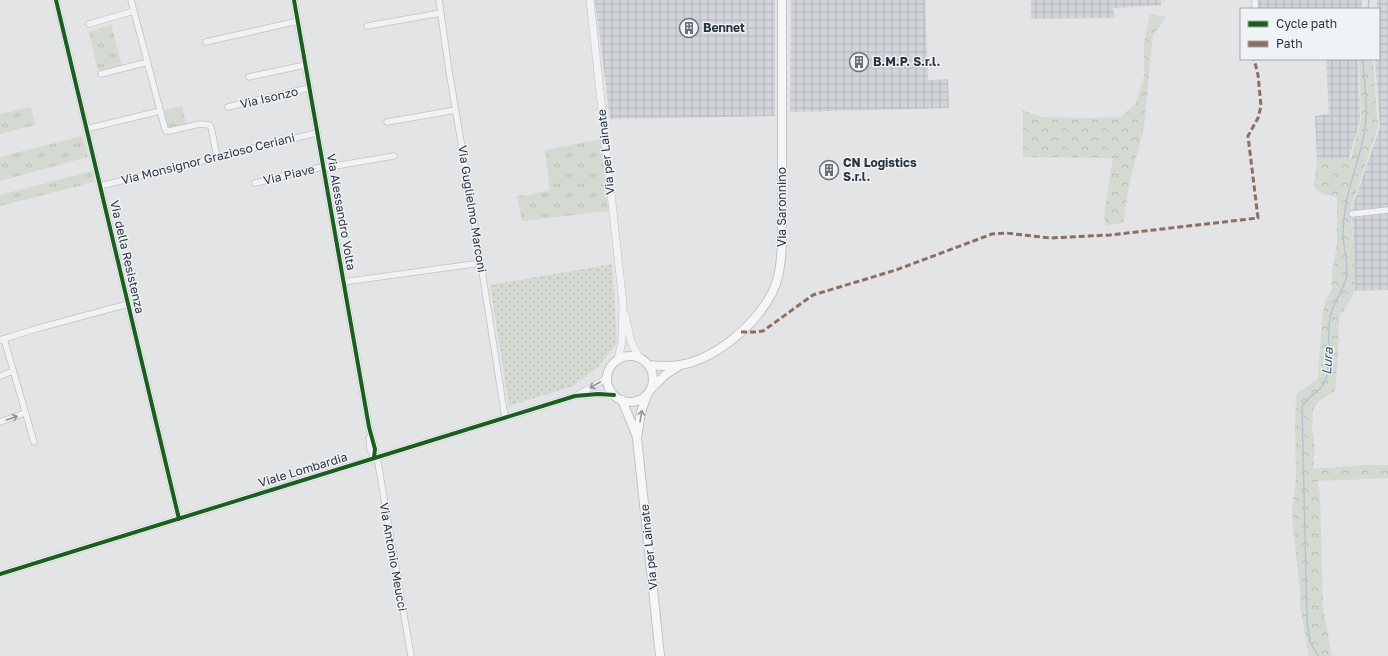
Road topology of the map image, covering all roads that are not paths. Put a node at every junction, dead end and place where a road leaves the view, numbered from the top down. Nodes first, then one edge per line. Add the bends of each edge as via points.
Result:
1 (56, 0) edge
2 (131, 0) edge
3 (294, 0) edge
4 (439, 0) edge
5 (590, 0) edge
6 (782, 0) edge
7 (134, 11) junction
8 (441, 13) junction
9 (298, 21) junction
10 (89, 24) dead end
11 (367, 26) dead end
12 (206, 42) dead end
13 (148, 62) junction
14 (305, 65) junction
15 (101, 74) dead end
16 (249, 78) dead end
17 (309, 88) junction
18 (228, 107) dead end
19 (456, 110) junction
20 (160, 111) junction
21 (387, 122) dead end
22 (86, 129) junction
23 (316, 133) junction
24 (394, 156) dead end
25 (217, 157) junction
26 (323, 167) junction
27 (255, 183) dead end
28 (100, 186) junction
29 (1388, 210) edge
30 (1352, 214) dead end
31 (480, 263) junction
32 (343, 282) junction
33 (128, 304) junction
34 (622, 304) junction
35 (2, 339) edge
36 (640, 357) junction
37 (618, 359) junction
38 (649, 365) junction
39 (680, 365) junction
40 (609, 368) junction
41 (13, 372) junction
42 (0, 376) edge
43 (649, 392) junction
44 (614, 395) junction
45 (576, 396) junction
46 (622, 400) junction
47 (25, 413) junction
48 (505, 417) junction
49 (0, 422) edge
50 (637, 438) junction
51 (34, 442) dead end
52 (376, 458) junction
53 (179, 519) junction
54 (0, 574) edge
55 (411, 656) edge
56 (660, 656) edge

1 - 22 street, Via della Resistenza
2 - 7 street
3 - 9 street, Via Alessandro Volta
4 - 8 street, Via Guglielmo Marconi
5 - 34 street, Via per Lainate
6 - 39 main road, Via Saronnino via 782,243 778,276 773,291 762,309 748,325 729,342 711,353
7 - 10 street
7 - 13 street
8 - 11 street
8 - 19 street, Via Guglielmo Marconi
9 - 12 street
9 - 14 street, Via Alessandro Volta
13 - 15 street
13 - 20 street
14 - 16 street
14 - 17 street, Via Alessandro Volta
17 - 18 street, Via Isonzo
17 - 23 street, Via Alessandro Volta
19 - 21 street
19 - 31 street, Via Guglielmo Marconi
20 - 22 street
20 - 25 street via 166,131 200,124 210,125
22 - 28 street, Via della Resistenza
23 - 25 street, Via Monsignor Grazioso Ceriani
23 - 26 street, Via Alessandro Volta
24 - 26 street, Via Piave
25 - 28 street, Via Monsignor Grazioso Ceriani
26 - 27 street, Via Piave
26 - 32 street, Via Alessandro Volta
28 - 33 street, Via della Resistenza
29 - 30 street
31 - 32 street
31 - 48 street, Via Guglielmo Marconi
32 - 52 street, Via Alessandro Volta via 370,449
33 - 35 street
33 - 53 street, Via della Resistenza
34 - 36 street, Via per Lainate via 631,342
34 - 37 street, Via per Lainate via 622,342
35 - 41 street
36 - 37 main road via 625,356
36 - 38 main road
37 - 40 main road
38 - 39 main road, Via Saronnino
38 - 43 main road via 653,377
39 - 43 main road, Via Saronnino via 665,375
40 - 44 main road via 607,383
40 -> 45 street, Viale Lombardia via 604,380
41 - 42 street
41 - 47 street
43 - 46 main road via 636,401
50 -> 43 main road, Via per Lainate via 641,412
44 - 45 street, Viale Lombardia
44 - 46 main road
45 - 48 street, Viale Lombardia
46 - 50 main road, Via per Lainate
49 -> 47 street
47 - 51 street
48 - 52 street, Viale Lombardia
50 - 56 main road, Via per Lainate
52 - 53 street, Viale Lombardia
52 - 55 street, Via Antonio Meucci
53 - 54 street, Viale Lombardia

